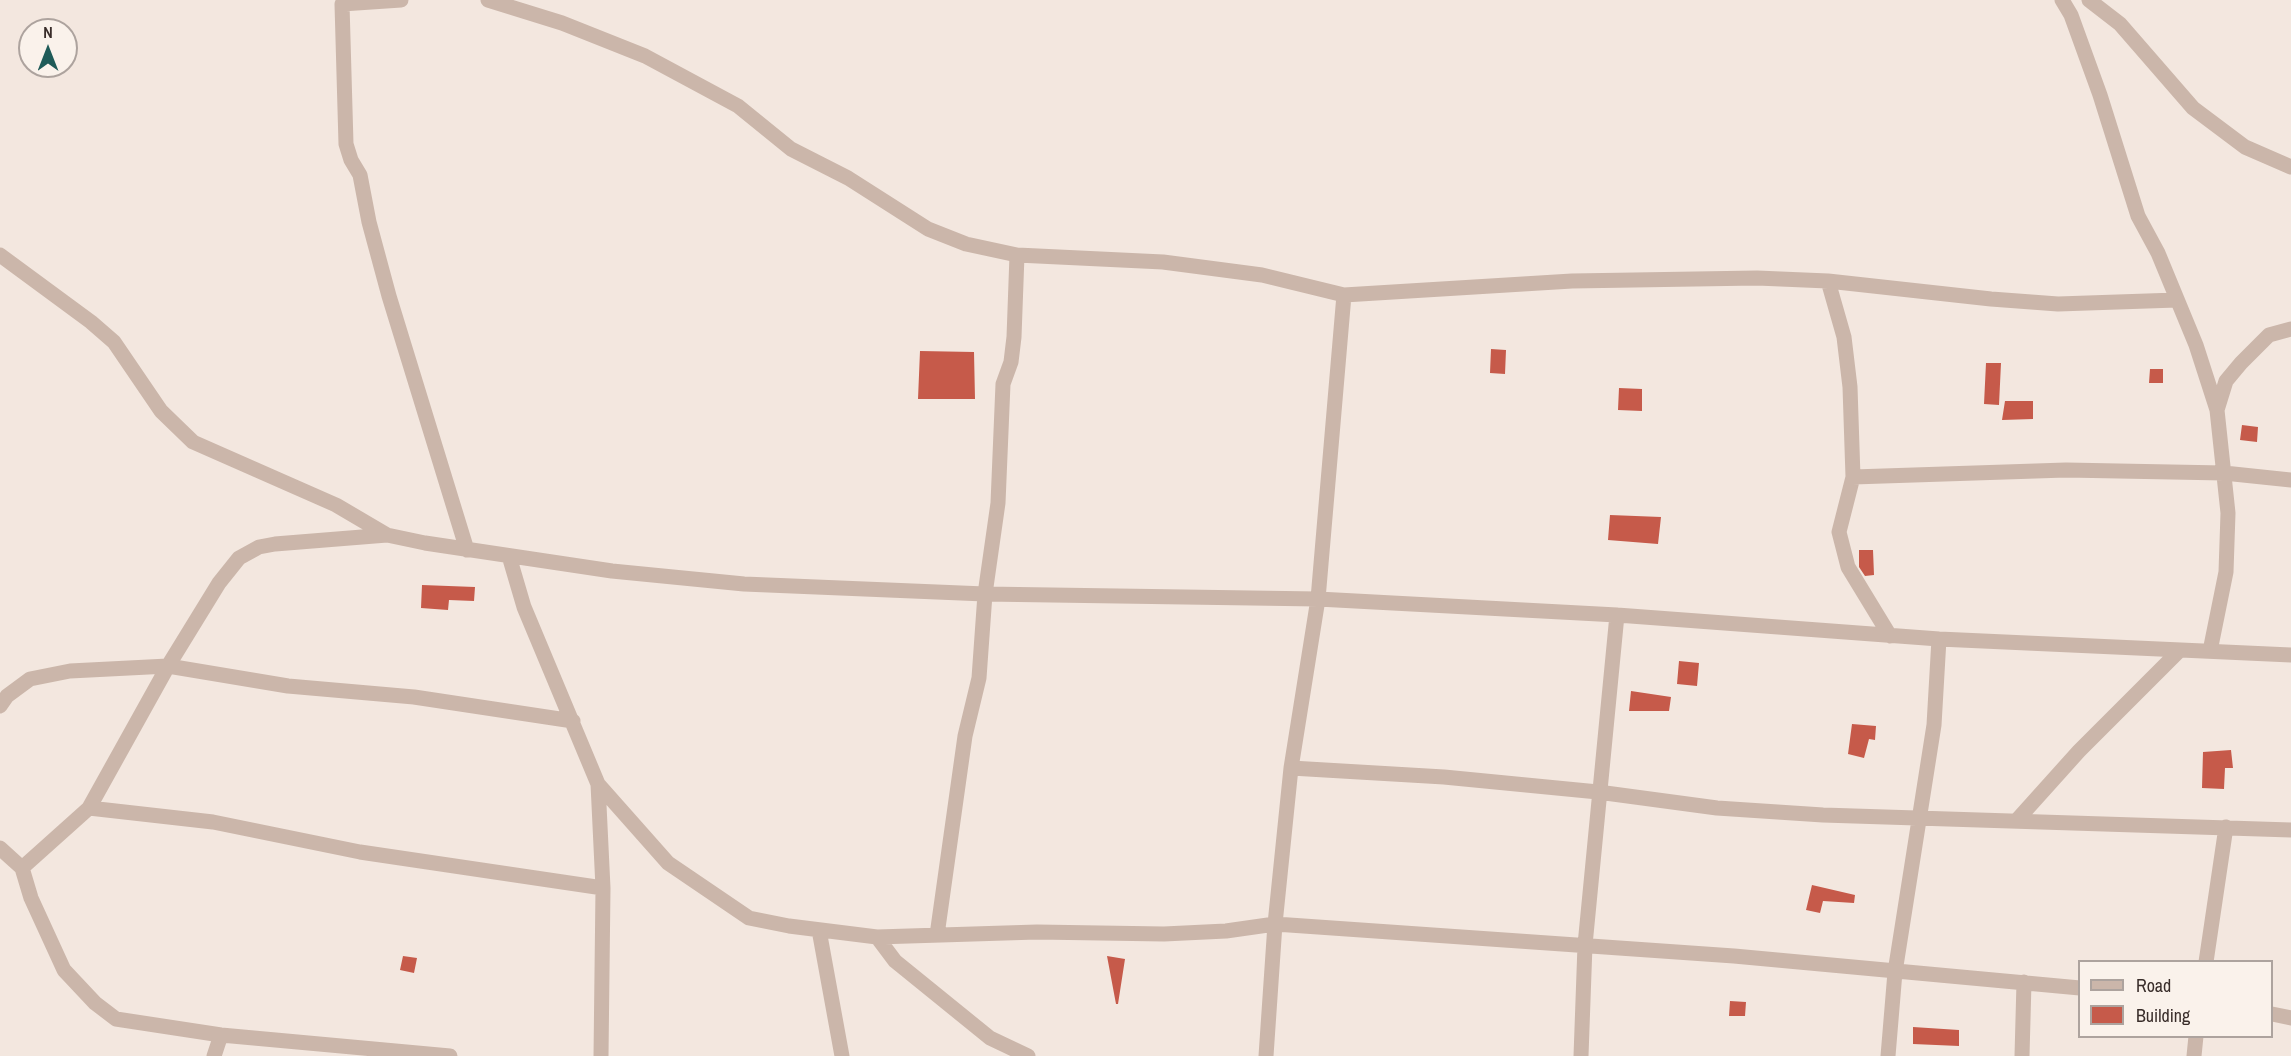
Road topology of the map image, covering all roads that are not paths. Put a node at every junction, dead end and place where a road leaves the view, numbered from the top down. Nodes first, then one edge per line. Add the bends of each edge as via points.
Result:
1 (401, 0) edge
2 (488, 0) edge
3 (2062, 0) edge
4 (2089, 0) edge
5 (342, 2) edge
6 (2291, 167) edge
7 (0, 255) edge
8 (1017, 255) junction
9 (1828, 281) junction
10 (1344, 295) junction
11 (2177, 300) junction
12 (2291, 329) edge
13 (2217, 411) junction
14 (2224, 473) junction
15 (1853, 477) junction
16 (2291, 480) edge
17 (387, 535) junction
18 (467, 550) junction
19 (509, 556) junction
20 (985, 594) junction
21 (1318, 599) junction
22 (1617, 615) junction
23 (1890, 636) junction
24 (1939, 639) junction
25 (2180, 650) junction
26 (2210, 651) junction
27 (2291, 655) edge
28 (168, 666) junction
29 (0, 706) edge
30 (573, 721) junction
31 (1291, 768) junction
32 (598, 784) junction
33 (1598, 792) junction
34 (89, 808) junction
35 (1918, 817) junction
36 (2017, 820) junction
37 (2226, 827) junction
38 (2291, 830) edge
39 (0, 848) edge
40 (22, 868) junction
41 (603, 888) junction
42 (1275, 924) junction
43 (819, 930) junction
44 (936, 935) junction
45 (877, 938) junction
46 (1585, 945) junction
47 (2206, 960) edge
48 (1895, 972) junction
49 (2024, 982) junction
50 (2078, 987) edge
51 (2273, 1014) edge
52 (2291, 1018) edge
53 (221, 1035) junction
54 (2196, 1038) edge
55 (214, 1056) edge
56 (450, 1056) edge
57 (601, 1056) edge
58 (842, 1056) edge
59 (1028, 1056) edge
60 (1266, 1056) edge
61 (1581, 1056) edge
62 (1888, 1056) edge
63 (2022, 1056) edge
64 (2194, 1056) edge

1 - 5 street
2 - 8 street via 562,23 645,56 738,106 791,149 848,178 928,229 966,244
3 - 11 street via 2100,95 2138,216
4 - 6 street via 2120,24 2193,108 2245,147
5 - 18 street via 346,144 360,175 389,296
7 - 17 street via 114,342 161,411 193,442 336,505
8 - 10 street via 1163,262 1262,275
8 - 20 street via 1011,362 1003,384 998,503
9 - 10 street via 1572,281
9 - 11 street via 2058,304
9 - 15 street via 1844,337
10 - 21 street
11 - 13 street
12 - 13 street via 2269,335 2241,363 2226,381
13 - 14 street
14 - 15 street via 2066,470
14 - 16 street
14 - 26 street via 2228,513 2226,572
15 - 23 street via 1839,532 1848,567
17 - 18 street
17 - 28 street via 275,543 239,558
18 - 19 street
19 - 20 street via 744,584
19 - 30 street via 524,607
20 - 21 street
20 - 44 street via 979,678 965,736
21 - 22 street
21 - 31 street
22 - 23 street
22 - 33 street
23 - 24 street
24 - 25 street
24 - 35 street via 1934,725
25 - 26 street
25 - 36 street via 2079,751
26 - 27 street
28 - 29 street via 69,671 30,679
28 - 30 street via 288,686 414,697
28 - 34 street
30 - 32 street
31 - 33 street
31 - 42 street
32 - 41 street
32 - 43 street via 668,863 726,904 749,918
33 - 35 street via 1717,808
33 - 46 street
34 - 40 street
34 - 41 street via 213,822 360,852
35 - 36 street
35 - 48 street
36 - 37 street
37 - 38 street
37 - 47 street
39 - 40 street
40 - 53 street via 31,898 64,970 95,1003 116,1019
41 - 57 street
42 - 44 street via 1174,933
42 - 46 street
42 - 60 street
43 - 45 street
43 - 58 street
44 - 45 street
45 - 59 street via 895,961 990,1038
46 - 48 street
46 - 61 street
48 - 49 street
48 - 62 street
49 - 50 street
49 - 63 street
51 - 52 street
53 - 55 street
53 - 56 street
54 - 64 street

